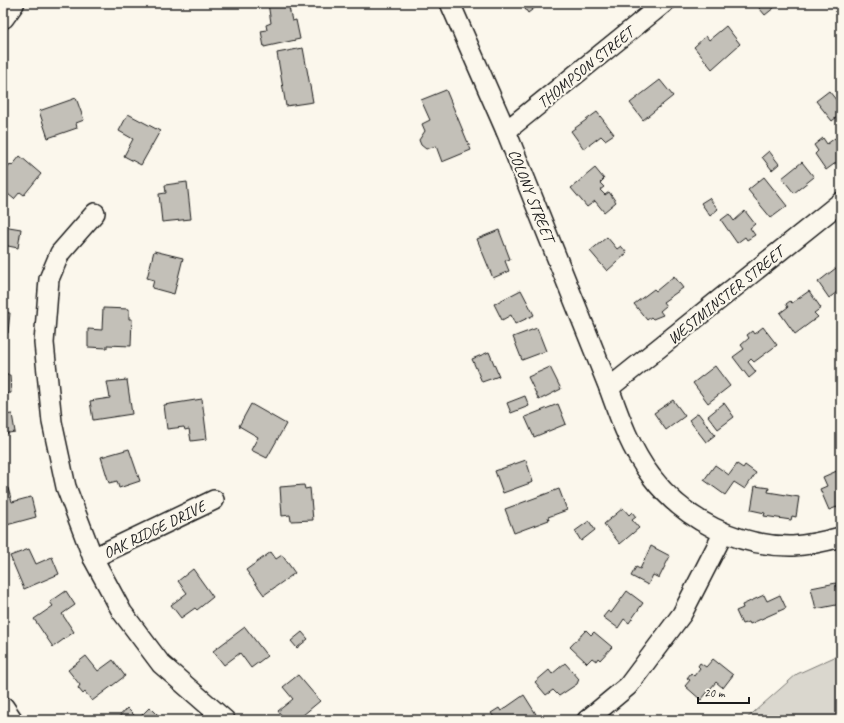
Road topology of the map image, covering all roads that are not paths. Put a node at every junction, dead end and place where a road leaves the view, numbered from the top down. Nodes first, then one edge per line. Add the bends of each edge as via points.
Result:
1 (13, 3) edge
2 (450, 3) edge
3 (664, 3) edge
4 (3, 17) edge
5 (506, 131) junction
6 (841, 202) edge
7 (95, 213) dead end
8 (609, 388) junction
9 (214, 500) dead end
10 (723, 534) junction
11 (841, 537) edge
12 (94, 558) junction
13 (3, 708) edge
14 (11, 720) edge
15 (225, 720) edge
16 (587, 720) edge

1 - 4 street
2 - 5 street, COLONY STREET
3 - 5 street, THOMPSON STREET
5 - 8 street, COLONY STREET
6 - 8 street, WESTMINSTER STREET
7 - 12 street via 60,253 50,279 44,343 52,422 66,487
8 - 10 street, COLONY STREET via 623,427 650,476 666,494 696,519
9 - 12 street, OAK RIDGE DRIVE
10 - 11 street, COLONY STREET via 747,541 794,546
10 - 16 street via 682,614 628,686
12 - 15 street via 122,612 161,664
13 - 14 street

